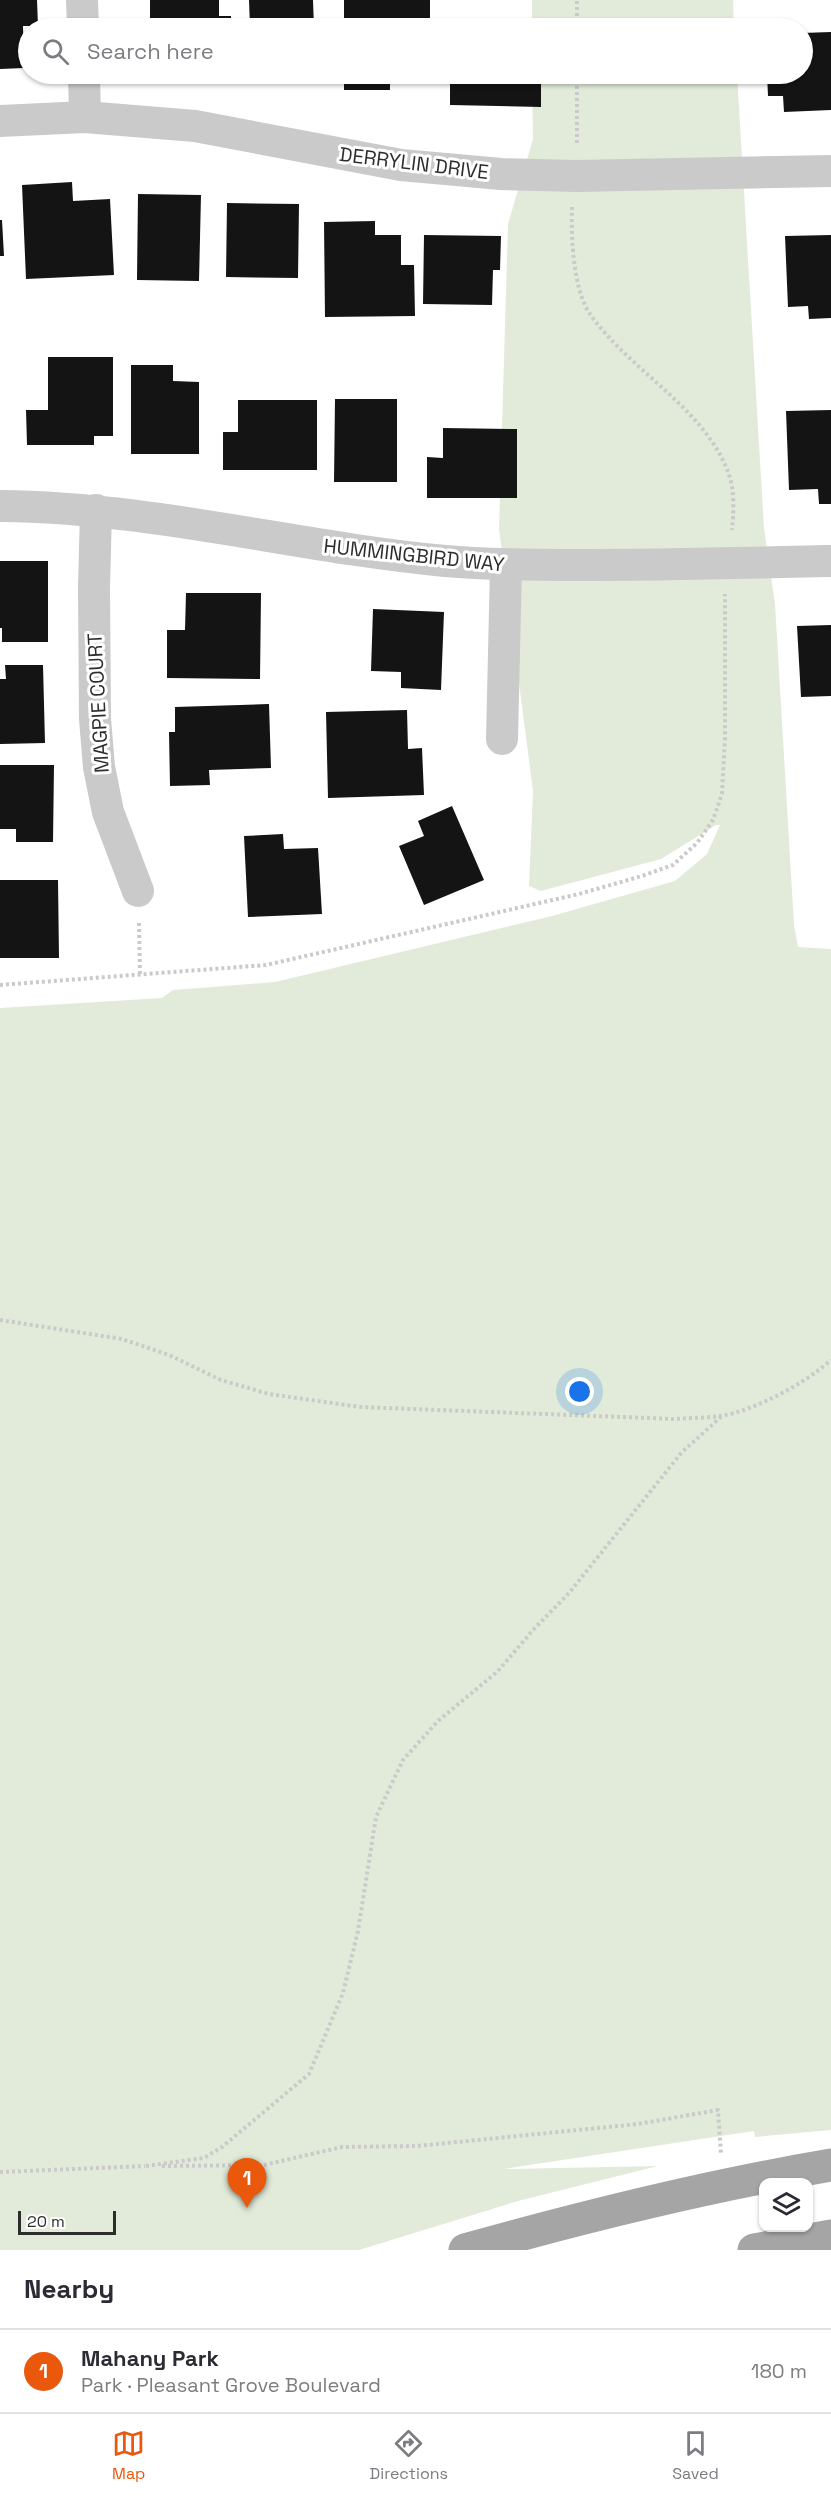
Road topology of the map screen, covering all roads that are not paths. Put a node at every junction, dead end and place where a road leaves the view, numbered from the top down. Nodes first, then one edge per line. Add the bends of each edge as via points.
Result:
1 (82, 0) edge
2 (83, 18) edge
3 (84, 84) edge
4 (85, 117) junction
5 (0, 121) edge
6 (831, 171) edge
7 (0, 506) edge
8 (96, 510) junction
9 (831, 561) edge
10 (506, 566) junction
11 (502, 739) dead end
12 (138, 891) road end
13 (831, 2166) edge
14 (831, 2236) edge
15 (465, 2250) edge
16 (754, 2250) edge

1 - 2 street
3 - 4 street
4 - 5 street, DERRYLIN DRIVE
4 - 6 street, DERRYLIN DRIVE via 195,126 401,165 501,174
7 - 8 street, HUMMINGBIRD WAY
8 - 10 street, HUMMINGBIRD WAY via 313,545
8 - 12 street, MAGPIE COURT via 94,635 99,768 108,812
9 - 10 street, HUMMINGBIRD WAY
10 - 11 street
13 - 15 main road via 723,2185
14 - 16 main road

